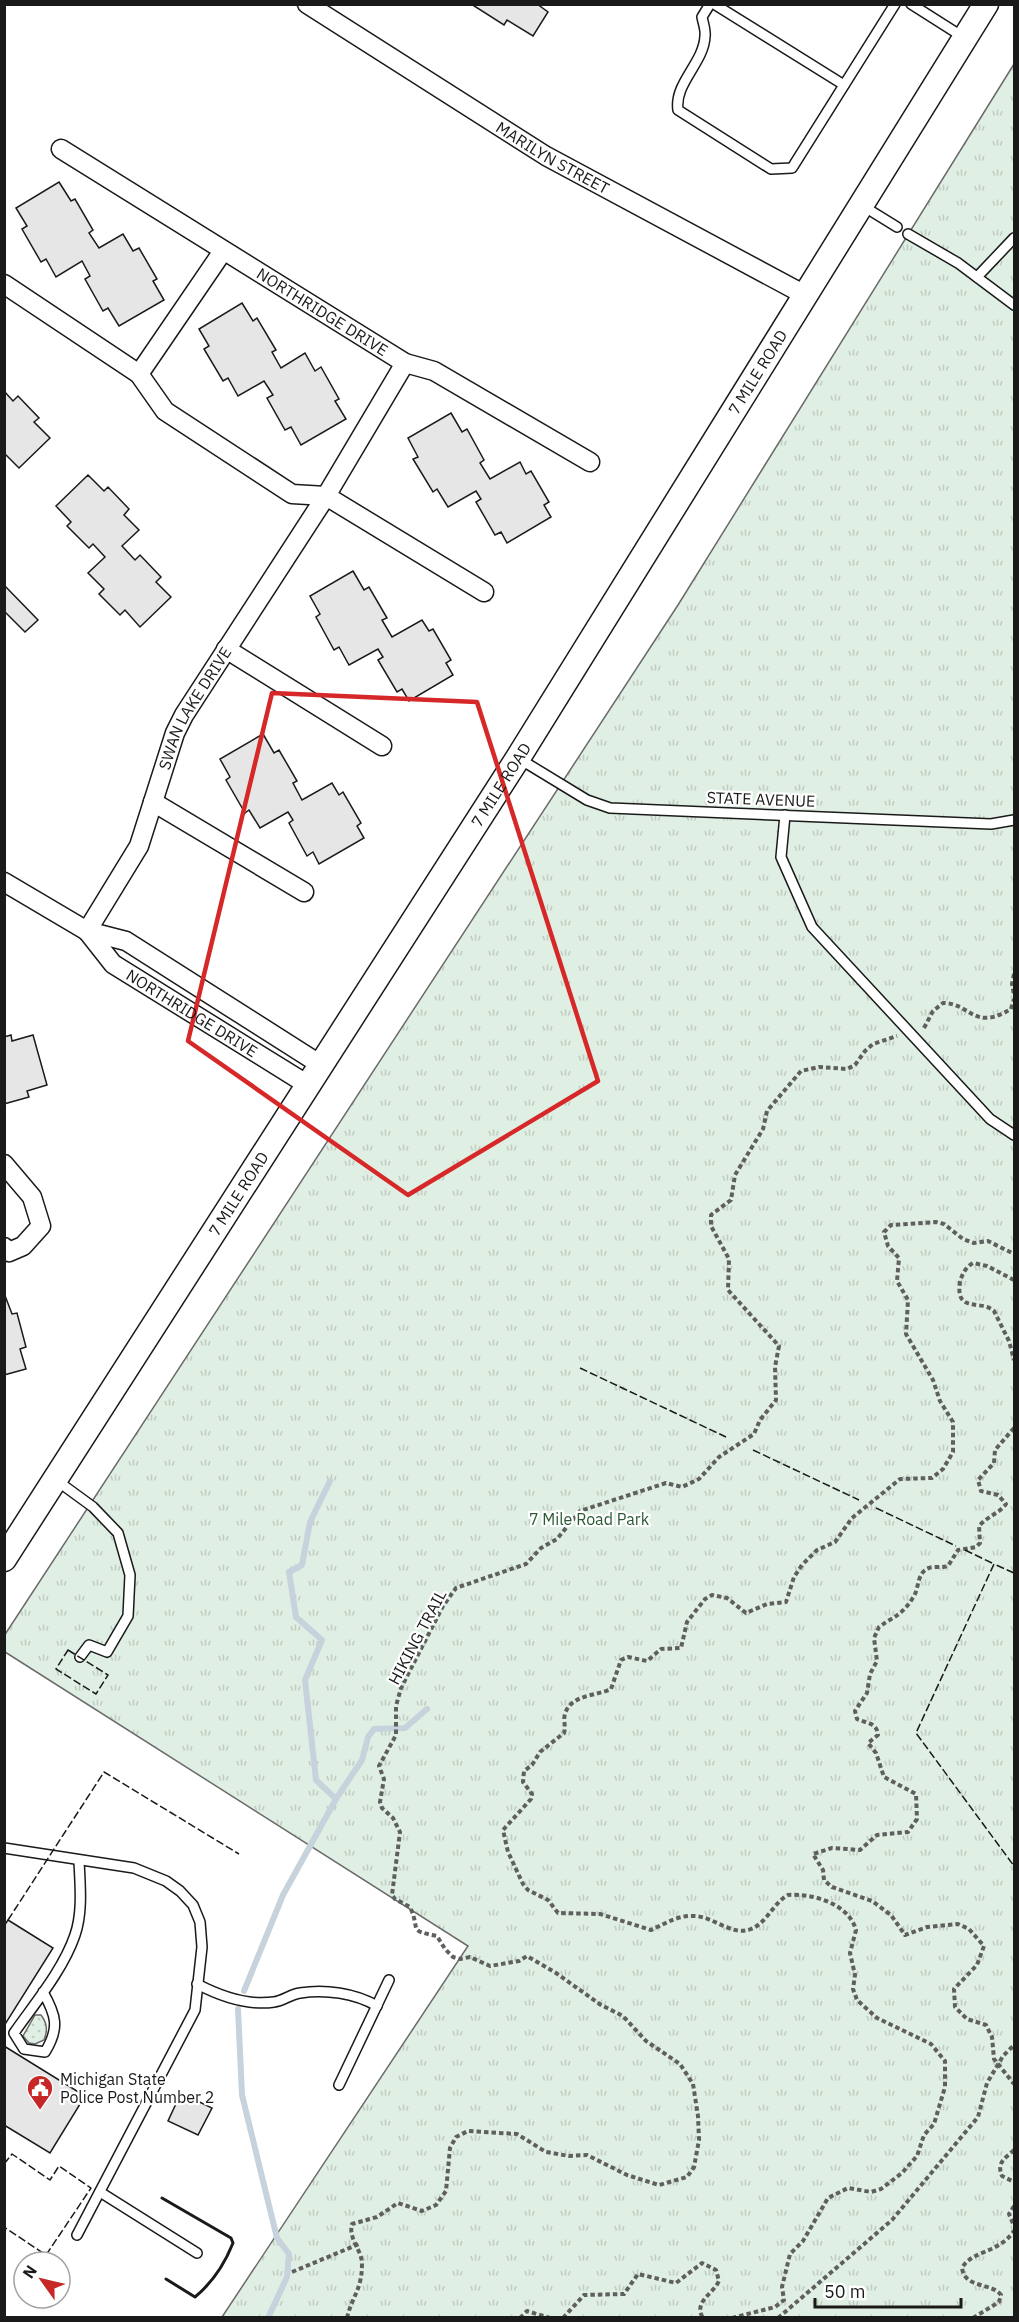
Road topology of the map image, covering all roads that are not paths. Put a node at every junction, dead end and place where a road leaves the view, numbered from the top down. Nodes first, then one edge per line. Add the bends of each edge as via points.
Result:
1 (307, 4) edge
2 (712, 4) edge
3 (895, 4) edge
4 (911, 4) edge
5 (986, 4) edge
6 (965, 39) junction
7 (844, 85) junction
8 (61, 149) dead end
9 (861, 205) junction
10 (897, 227) dead end
11 (908, 234) dead end
12 (1014, 238) edge
13 (223, 251) junction
14 (977, 277) junction
15 (4, 284) edge
16 (805, 295) junction
17 (1014, 305) edge
18 (405, 363) junction
19 (139, 374) junction
20 (590, 462) dead end
21 (326, 496) junction
22 (484, 592) dead end
23 (226, 650) junction
24 (382, 746) dead end
25 (518, 758) junction
26 (153, 802) junction
27 (785, 815) junction
28 (1014, 820) edge
29 (5, 884) edge
30 (304, 892) dead end
31 (87, 931) junction
32 (314, 1075) junction
33 (1014, 1135) edge
34 (4, 1164) edge
35 (4, 1247) edge
36 (56, 1480) junction
37 (4, 1560) edge
38 (80, 1657) dead end
39 (4, 1848) edge
40 (79, 1861) junction
41 (389, 1980) dead end
42 (197, 1984) junction
43 (43, 1992) junction
44 (377, 2006) junction
45 (339, 2085) dead end
46 (100, 2192) junction
47 (77, 2235) dead end
48 (197, 2253) dead end

1 - 16 street, MARILYN STREET via 546,156
2 - 7 lane
2 - 7 lane via 702,17 706,36 700,55 676,98 678,110 771,169 792,168
3 - 7 lane
4 - 6 lane
5 - 6 street, 7 MILE ROAD
6 - 9 street, 7 MILE ROAD
8 - 13 street, NORTHRIDGE DRIVE
9 - 10 lane
9 - 16 street, 7 MILE ROAD
11 - 14 lane
12 - 14 lane
13 - 18 street, NORTHRIDGE DRIVE
13 - 19 street
14 - 17 lane
15 - 19 street
16 - 25 street, 7 MILE ROAD
18 - 20 street, NORTHRIDGE DRIVE via 434,371
18 - 21 street, SWAN LAKE DRIVE
19 - 21 street via 165,411 292,494
21 - 22 street
21 - 23 street, SWAN LAKE DRIVE
23 - 24 street
23 - 26 street, SWAN LAKE DRIVE via 175,733
25 - 27 lane, STATE AVENUE via 587,800 610,808
25 - 32 street, 7 MILE ROAD
26 - 30 street
26 - 31 street, SWAN LAKE DRIVE via 139,846
27 - 28 lane, STATE AVENUE via 991,824
27 - 33 lane via 781,857 812,927 990,1119
29 - 31 street, NORTHRIDGE DRIVE
31 - 32 street, NORTHRIDGE DRIVE via 126,941
31 - 32 street, NORTHRIDGE DRIVE via 113,964
32 - 36 street, 7 MILE ROAD
34 - 35 street via 32,1197 41,1226 23,1246 9,1252
36 - 37 street, 7 MILE ROAD
36 - 38 lane via 93,1507 118,1533 130,1575 128,1616 107,1652 89,1645
39 - 40 lane
40 - 42 lane via 134,1868 166,1881 193,1905 200,1922 202,1947
40 - 43 lane via 80,1900 75,1934
41 - 44 lane
42 - 44 lane via 218,1995 246,2001 274,2002 297,1993 329,1991
42 - 46 lane via 195,2010
43 - 43 lane via 14,2033 24,2049 45,2052 55,2036 53,2011
44 - 45 lane
46 - 47 lane
46 - 48 lane

